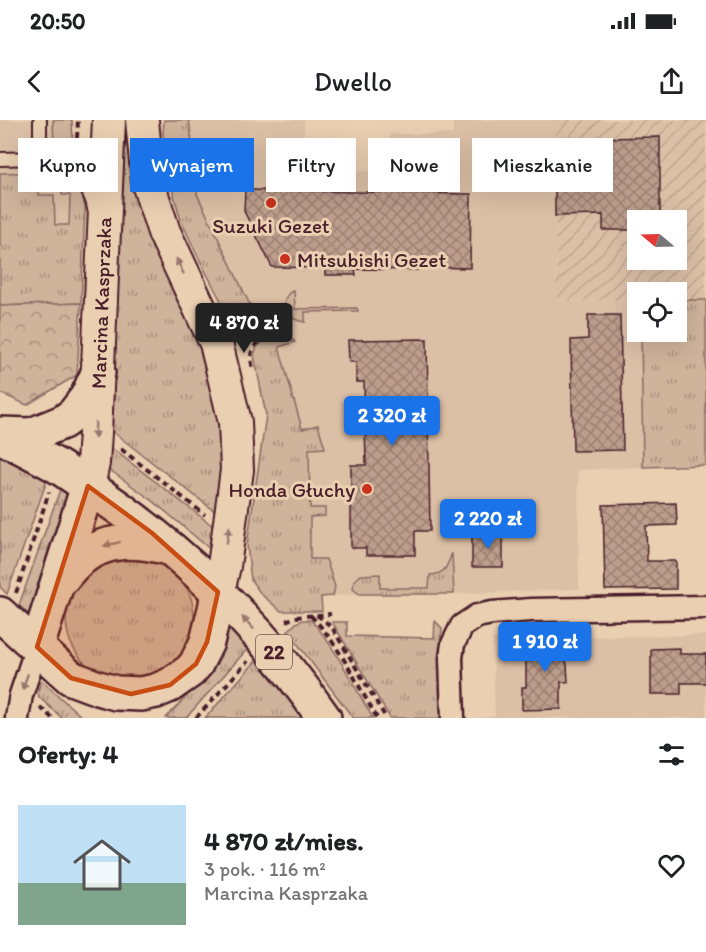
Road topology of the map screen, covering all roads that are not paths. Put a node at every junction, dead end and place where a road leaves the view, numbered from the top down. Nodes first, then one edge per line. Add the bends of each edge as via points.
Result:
1 (40, 120) edge
2 (107, 120) edge
3 (142, 120) edge
4 (46, 138) edge
5 (96, 138) edge
6 (0, 159) edge
7 (18, 159) edge
8 (100, 192) edge
9 (104, 216) junction
10 (98, 373) junction
11 (0, 435) edge
12 (88, 486) junction
13 (169, 548) junction
14 (56, 586) junction
15 (218, 592) junction
16 (706, 607) edge
17 (0, 614) edge
18 (37, 647) junction
19 (190, 671) junction
20 (71, 678) junction
21 (17, 718) edge
22 (114, 718) edge
23 (146, 718) edge
24 (324, 718) edge
25 (453, 718) edge

1 - 4 lane
2 - 5 main road
2 - 9 main road, Marcina Kasprzaka
15 -> 3 main road via 237,470 236,423 216,343 164,232 148,183
6 - 7 lane
8 - 9 main road
9 - 10 main road, Marcina Kasprzaka
10 - 11 main road via 87,397 63,422 31,435
10 -> 12 main road, Marcina Kasprzaka via 93,464
11 - 12 main road, 22
12 - 13 main road, 22
12 - 14 main road
13 -> 14 main road via 138,541 105,546 76,562
13 - 15 main road, 22
14 - 18 main road
15 - 19 main road via 207,642
24 -> 15 main road, 22 via 265,641
16 - 25 street via 531,610 477,616 462,626 453,645
17 - 18 main road
18 - 20 main road
18 -> 21 street
19 - 20 main road via 170,685 141,694 116,693
19 - 23 main road
20 - 22 main road

